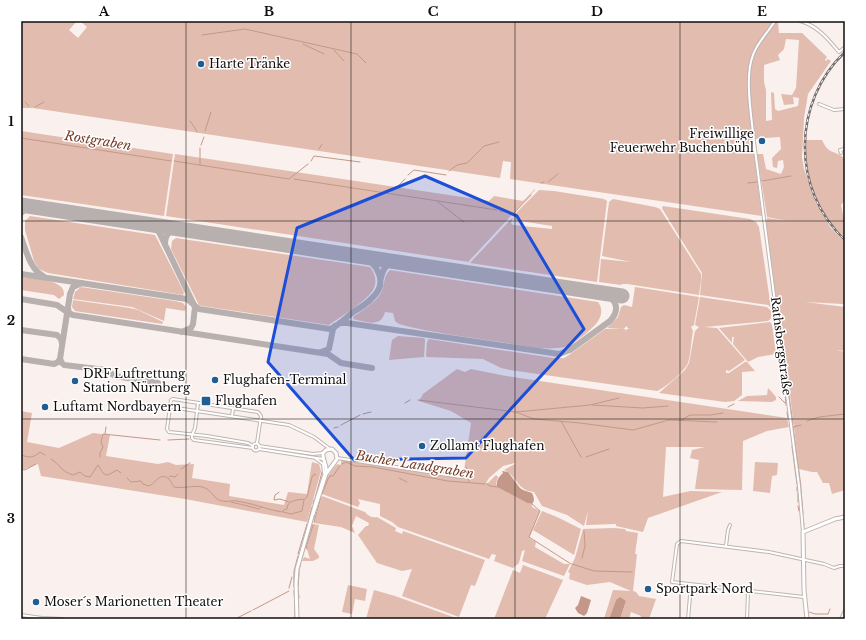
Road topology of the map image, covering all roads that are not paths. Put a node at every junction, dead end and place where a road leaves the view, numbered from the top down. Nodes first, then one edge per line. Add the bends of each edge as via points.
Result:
1 (774, 21) edge
2 (800, 21) edge
3 (810, 21) edge
4 (811, 25) junction
5 (845, 47) edge
6 (819, 104) dead end
7 (845, 109) edge
8 (845, 149) edge
9 (840, 152) dead end
10 (198, 403) junction
11 (170, 407) junction
12 (234, 409) junction
13 (197, 411) junction
14 (232, 416) junction
15 (260, 420) junction
16 (192, 435) junction
17 (257, 443) junction
18 (259, 446) junction
19 (253, 447) junction
20 (259, 449) junction
21 (330, 449) junction
22 (323, 453) junction
23 (314, 457) junction
24 (337, 458) junction
25 (324, 461) junction
26 (335, 462) junction
27 (324, 476) junction
28 (461, 477) dead end
29 (313, 514) junction
30 (845, 517) edge
31 (730, 525) dead end
32 (803, 532) junction
33 (726, 546) junction
34 (803, 560) junction
35 (845, 566) edge
36 (691, 585) junction
37 (748, 591) junction
38 (805, 597) junction
39 (845, 612) edge
40 (21, 615) edge
41 (62, 619) edge
42 (298, 619) edge
43 (688, 619) edge
44 (747, 619) edge
45 (807, 619) edge
46 (841, 619) edge

1 - 32 street, Rathsbergstraße via 753,54 750,99
2 - 4 street
3 - 4 street
4 - 5 street via 839,52
6 - 7 street via 834,110
8 - 9 street
10 - 11 street via 173,399
10 - 12 street
10 - 13 street
11 - 13 street
11 - 16 street via 167,431
12 - 14 street
12 - 15 street via 258,412 261,415
13 - 14 street
13 - 16 street
14 - 15 street
15 - 17 street
15 - 21 street via 289,425 314,437
16 - 19 street via 248,443
16 - 19 street via 194,440
17 - 18 street
17 - 19 street
18 - 20 street
18 - 22 street via 313,454
19 - 20 street via 255,450
20 - 23 street
21 - 22 main road
21 - 24 main road via 336,452
22 - 25 main road
23 - 25 street
23 - 27 street via 323,464
24 - 26 main road
24 - 28 street
25 - 26 main road
25 - 27 main road
26 - 29 main road via 326,474
27 - 29 main road
29 - 42 main road via 297,571
30 - 32 main road
31 - 33 street
32 - 34 main road, Rathsbergstraße
33 - 34 street
33 - 36 street via 679,541 672,582
34 - 35 street via 834,568
34 - 38 main road, Rathsbergstraße
36 - 37 street
36 - 43 street
37 - 38 street
37 - 44 street
38 - 45 main road, Rathsbergstraße
39 - 46 street
40 - 41 street

